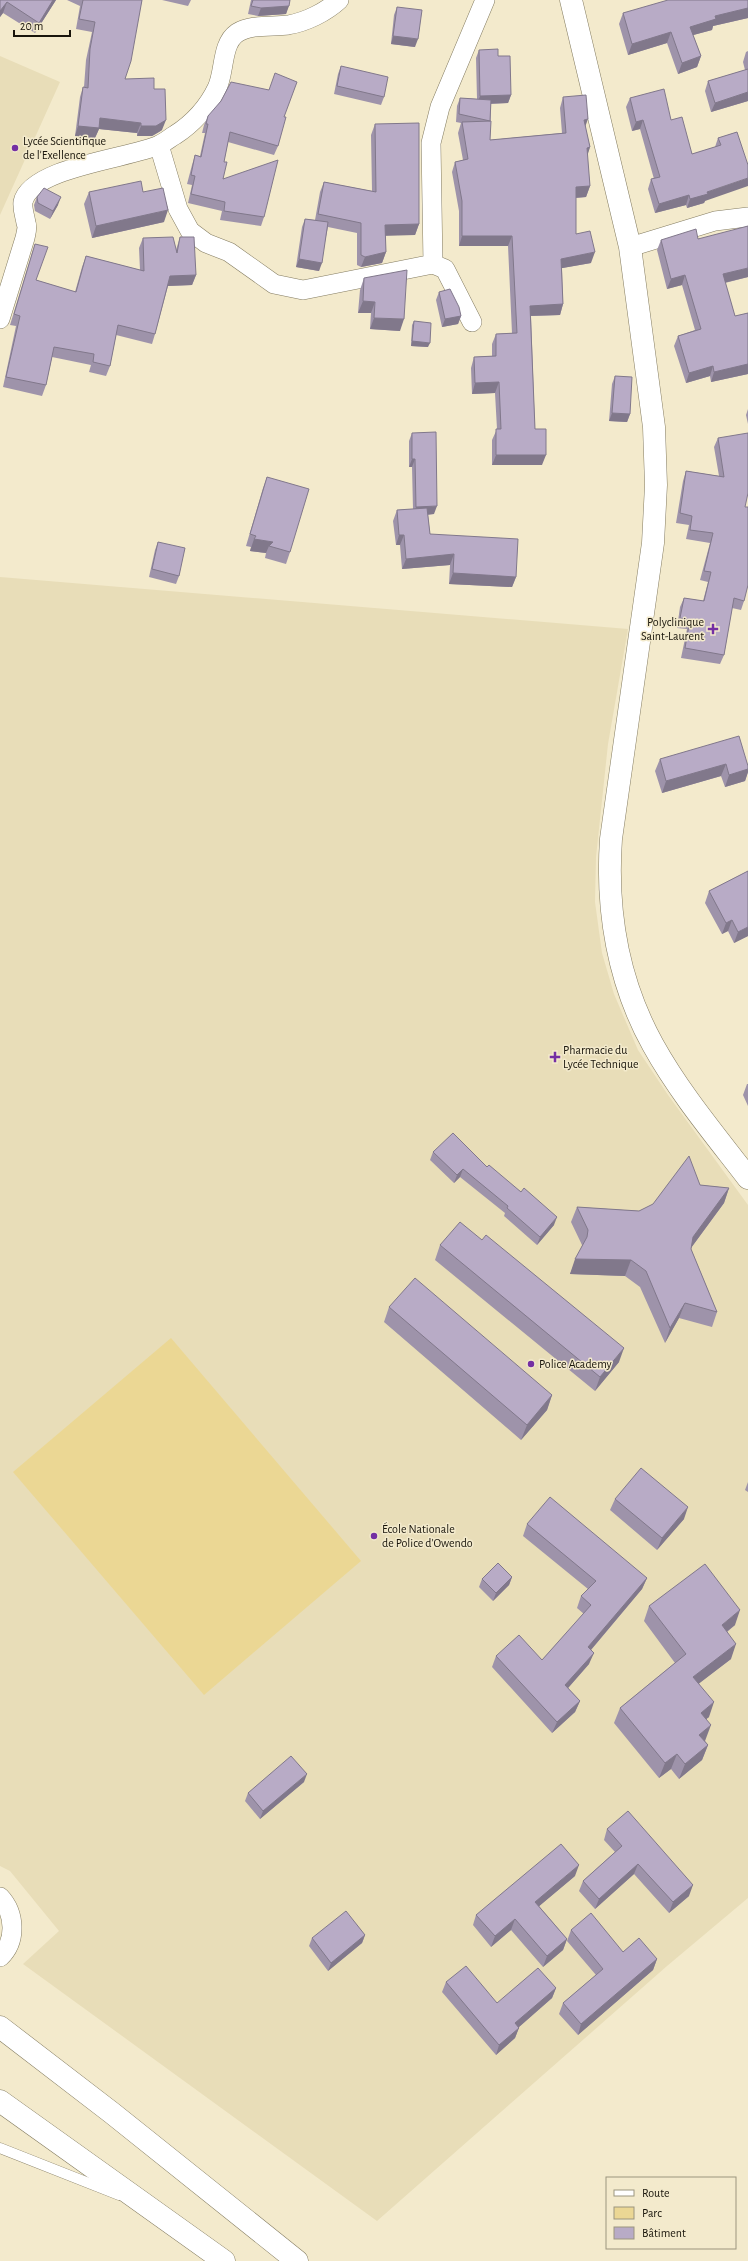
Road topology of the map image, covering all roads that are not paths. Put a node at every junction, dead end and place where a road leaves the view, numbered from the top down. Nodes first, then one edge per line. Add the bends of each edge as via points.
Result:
1 (339, 0) edge
2 (485, 0) edge
3 (571, 0) edge
4 (159, 145) junction
5 (748, 216) edge
6 (630, 247) junction
7 (433, 264) junction
8 (0, 319) edge
9 (472, 322) dead end
10 (748, 1178) edge
11 (0, 1897) edge
12 (0, 1957) edge
13 (0, 2028) edge
14 (0, 2101) edge
15 (0, 2148) edge
16 (143, 2205) junction
17 (224, 2261) edge
18 (297, 2261) edge

1 - 4 street via 332,7 314,16 290,24 250,28 238,32 229,41 217,89 192,123
2 - 7 street via 440,107 431,143
3 - 6 main road
4 - 7 street via 178,209 190,231 206,243 229,252 274,284 303,290
4 - 8 street via 70,170 48,178 34,187 23,201 27,224 25,238
5 - 6 street via 714,221
6 - 10 main road via 654,427 656,485 653,543 611,839 609,868 612,918 627,984 653,1045
7 - 9 street via 445,269
11 - 12 street via 12,1920 12,1936 6,1952
13 - 18 main road via 118,2117
14 - 16 main road
15 - 16 lane
16 - 17 main road

